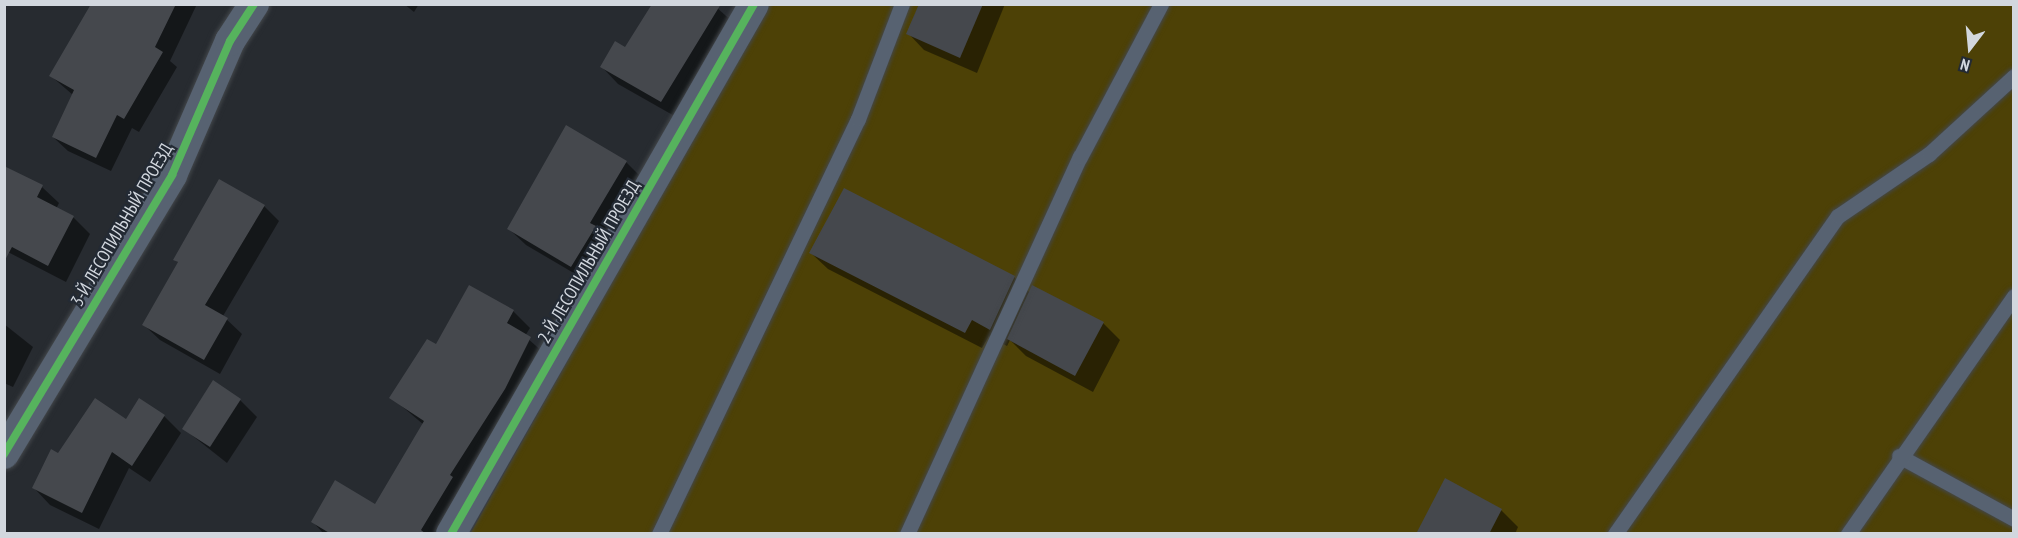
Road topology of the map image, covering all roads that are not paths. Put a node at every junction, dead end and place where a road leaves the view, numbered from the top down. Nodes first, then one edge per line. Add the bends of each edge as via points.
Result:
1 (254, 4) edge
2 (754, 4) edge
3 (902, 4) edge
4 (1161, 4) edge
5 (2013, 76) edge
6 (2013, 296) edge
7 (4, 454) edge
8 (1899, 456) junction
9 (2013, 519) edge
10 (451, 534) edge
11 (659, 534) edge
12 (907, 534) edge
13 (1615, 534) edge
14 (1848, 534) edge

1 - 7 street, 3-Й ЛЕСОПИЛЬНЫЙ ПРОЕЗД via 230,41 172,175
2 - 10 street, 2-Й ЛЕСОПИЛЬНЫЙ ПРОЕЗД
3 - 11 lane via 858,120
4 - 12 lane via 1080,157
5 - 13 lane via 1929,154 1838,216
6 - 8 lane
8 - 9 lane
8 - 14 lane

